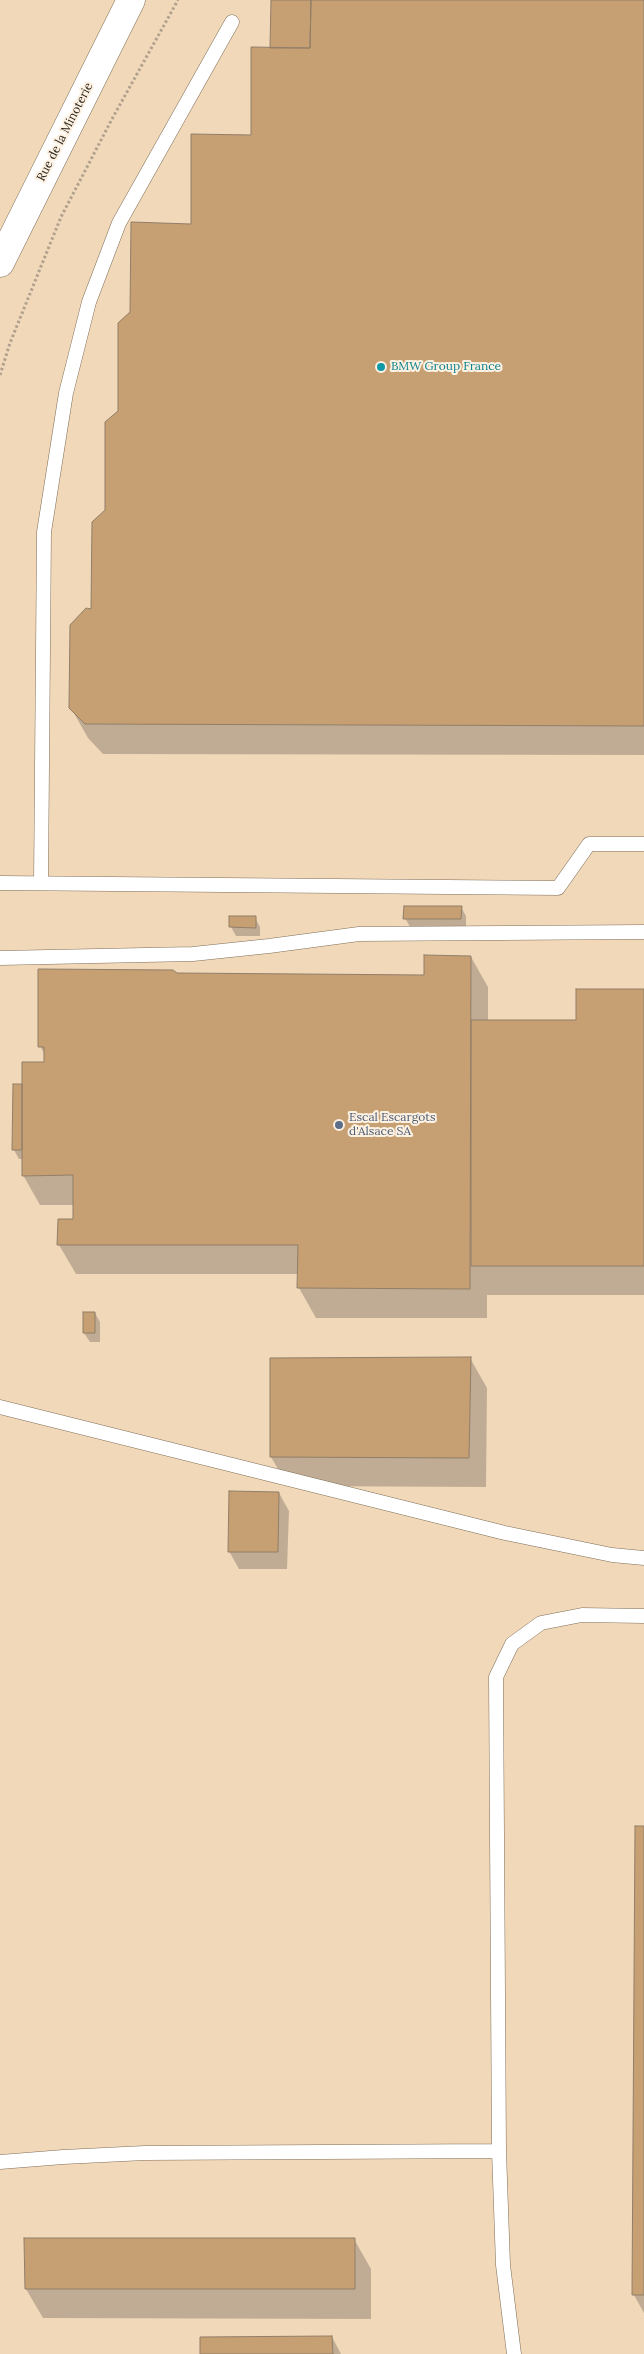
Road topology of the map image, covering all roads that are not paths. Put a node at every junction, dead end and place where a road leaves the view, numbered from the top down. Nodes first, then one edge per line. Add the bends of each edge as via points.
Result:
1 (131, 0) edge
2 (232, 22) dead end
3 (0, 264) edge
4 (644, 844) edge
5 (0, 883) edge
6 (41, 883) junction
7 (644, 932) edge
8 (3, 957) edge
9 (0, 1407) edge
10 (644, 1558) edge
11 (644, 1616) edge
12 (498, 2151) junction
13 (0, 2162) edge
14 (514, 2354) edge

1 - 3 street, Rue de la Minoterie
2 - 6 lane via 119,223 89,302 66,392 44,532
4 - 6 lane via 588,844 558,888
5 - 6 lane
7 - 8 lane via 359,934 193,954
9 - 10 lane via 505,1534
11 - 12 lane via 582,1615 541,1623 512,1644 496,1678
12 - 13 lane via 145,2153
12 - 14 lane via 503,2264

